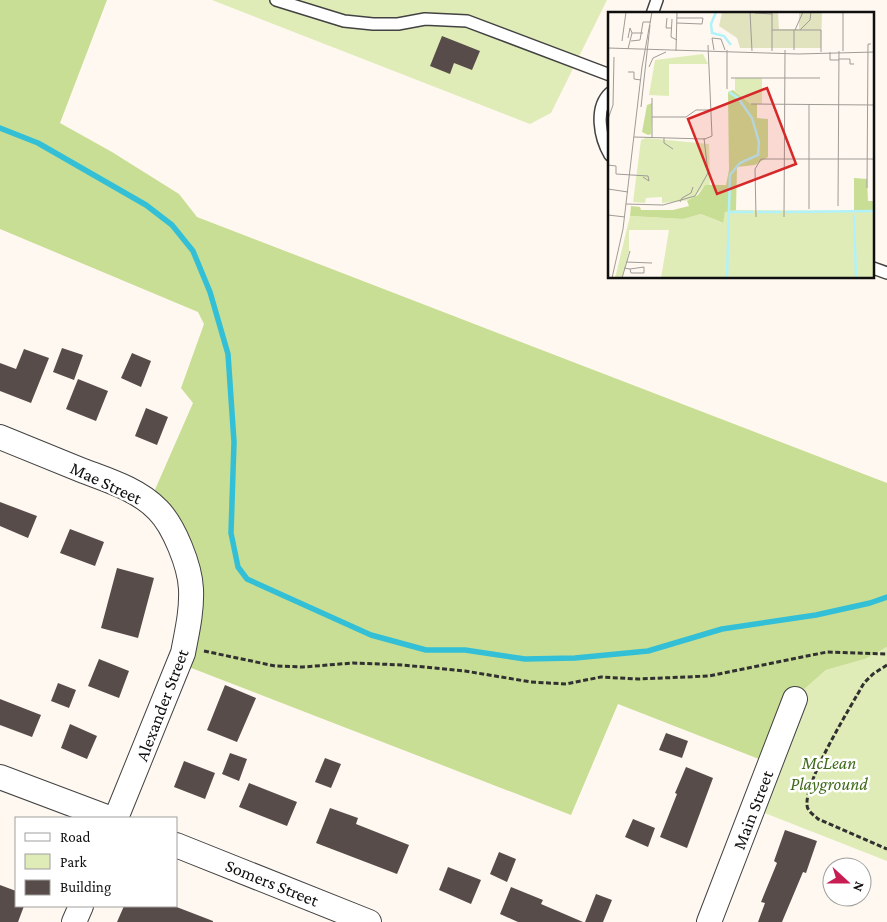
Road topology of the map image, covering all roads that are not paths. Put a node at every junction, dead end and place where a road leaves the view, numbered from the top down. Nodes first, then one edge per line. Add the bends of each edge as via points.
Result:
1 (276, 0) edge
2 (657, 0) edge
3 (653, 12) edge
4 (608, 74) edge
5 (608, 94) edge
6 (608, 150) edge
7 (0, 438) edge
8 (191, 588) joint
9 (795, 698) dead end
10 (0, 777) edge
11 (106, 817) edge
12 (116, 817) edge
13 (178, 846) edge
14 (81, 907) edge
15 (74, 922) edge
16 (368, 922) edge
17 (709, 922) edge

1 - 4 lane via 344,21 373,24 426,19 467,21
2 - 3 lane
5 - 6 lane via 600,115
7 - 8 street, Mae Street via 116,483 158,510 174,532
8 - 12 street, Alexander Street via 184,647
9 - 17 street, Main Street
10 - 11 street
13 - 16 street, Somers Street
14 - 15 street

